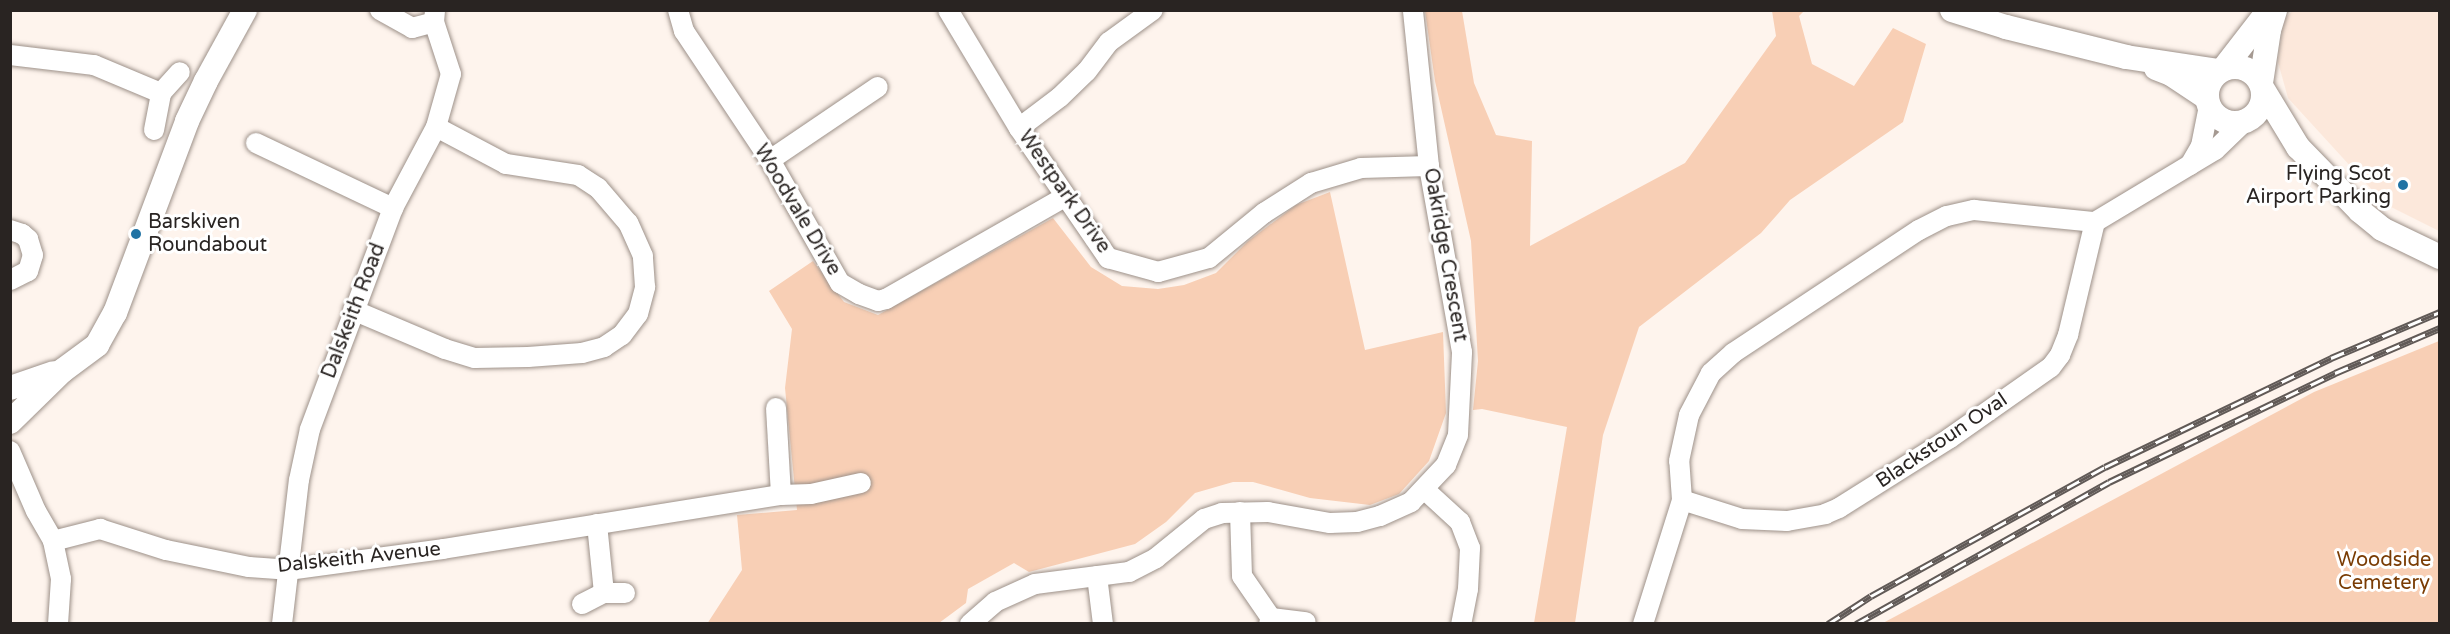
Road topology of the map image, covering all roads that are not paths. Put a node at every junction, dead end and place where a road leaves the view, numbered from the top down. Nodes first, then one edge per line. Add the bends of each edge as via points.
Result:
1 (245, 10) edge
2 (380, 10) edge
3 (678, 10) edge
4 (948, 10) edge
5 (1153, 10) edge
6 (1413, 10) edge
7 (1952, 10) edge
8 (2269, 10) edge
9 (2275, 10) edge
10 (434, 16) edge
11 (10, 55) edge
12 (2126, 57) junction
13 (2222, 70) junction
14 (180, 72) dead end
15 (878, 87) dead end
16 (2263, 87) junction
17 (161, 93) junction
18 (2208, 102) junction
19 (2247, 120) junction
20 (436, 127) junction
21 (1019, 128) junction
22 (154, 130) dead end
23 (256, 143) dead end
24 (2298, 147) junction
25 (770, 160) junction
26 (2190, 165) junction
27 (1430, 166) junction
28 (1065, 197) junction
29 (393, 208) junction
30 (2095, 222) junction
31 (10, 230) edge
32 (2439, 257) edge
33 (10, 280) edge
34 (353, 310) junction
35 (62, 370) junction
36 (10, 388) edge
37 (777, 408) dead end
38 (10, 422) edge
39 (10, 451) edge
40 (861, 483) dead end
41 (10, 484) edge
42 (1424, 489) junction
43 (781, 495) junction
44 (1682, 500) junction
45 (36, 511) junction
46 (1240, 512) junction
47 (597, 524) junction
48 (53, 541) junction
49 (288, 570) junction
50 (1097, 576) junction
51 (604, 593) junction
52 (625, 593) dead end
53 (582, 604) dead end
54 (1270, 621) edge
55 (1306, 622) edge
56 (58, 624) edge
57 (282, 624) edge
58 (970, 624) edge
59 (1103, 624) edge
60 (1461, 624) edge
61 (1642, 624) edge

1 - 35 street via 187,121 115,312 97,345
2 - 10 street via 412,28
3 - 25 street, Woodvale Drive via 684,31
4 - 21 street, Westpark Drive
5 - 21 street via 1109,42 1074,84
6 - 27 street, Oakridge Crescent
7 - 12 street
8 - 13 street
9 - 16 street
10 - 20 street, Dalskeith Road via 451,74
11 - 17 street via 94,65
12 - 13 street
12 - 18 street via 2171,74
13 - 16 street via 2242,67 2257,75
13 - 18 street via 2210,81
14 - 17 street
15 - 25 street
16 - 19 street via 2261,107
16 - 24 street
17 - 22 street
18 - 19 street via 2223,120
18 - 26 street via 2201,146
19 - 24 street
19 - 26 street via 2215,150
20 - 29 street, Dalskeith Road
20 - 34 street via 506,164 578,175 598,188 628,223 643,256 645,286 638,314 622,335 604,347 528,357 475,358
21 - 28 street, Westpark Drive
23 - 29 street
24 - 32 street via 2382,229
25 - 28 street, Woodvale Drive via 840,283 878,301
26 - 30 street
27 - 28 street, Westpark Drive via 1361,168 1311,183 1264,213 1209,258 1158,273 1108,258
27 - 42 street, Oakridge Crescent via 1462,352 1458,435 1446,465
29 - 34 street, Dalskeith Road
30 - 44 street via 1974,210 1947,216 1919,230 1733,352 1711,373 1697,395 1679,461
30 - 44 street, Blackstoun Oval via 2060,356 2051,367 1950,438 1825,514 1787,521 1742,519
31 - 33 street via 28,240 33,255 28,271
34 - 49 street, Dalskeith Road via 310,429 299,480
35 - 36 street
35 - 38 street
37 - 43 street
39 - 45 street
40 - 43 street, Dalskeith Avenue via 811,494
41 - 45 street
42 - 46 street, Oakridge Crescent via 1411,502 1357,522 1330,523 1268,512
42 - 60 street via 1460,522 1470,548
43 - 47 street, Dalskeith Avenue
44 - 61 street
45 - 48 street
46 - 50 street, Oakridge Crescent via 1204,519 1156,558 1128,572
46 - 54 street via 1242,576
47 - 49 street, Dalskeith Avenue
47 - 51 street
48 - 49 street, Dalskeith Avenue via 100,529 166,550 249,567
48 - 56 street via 61,579
49 - 57 street, Dalskeith Road
50 - 58 street, Oakridge Crescent via 1035,584 995,602
50 - 59 street
51 - 52 street
51 - 53 street
54 - 55 street

